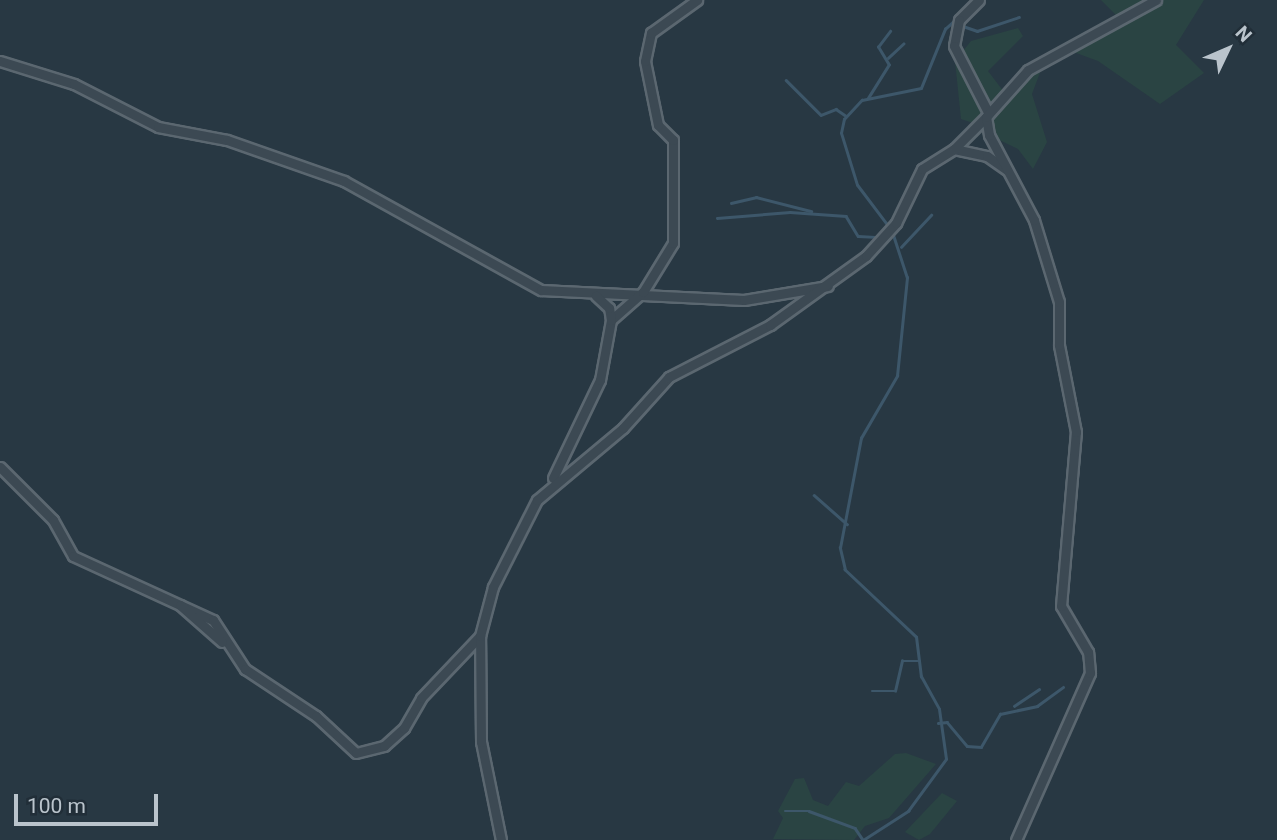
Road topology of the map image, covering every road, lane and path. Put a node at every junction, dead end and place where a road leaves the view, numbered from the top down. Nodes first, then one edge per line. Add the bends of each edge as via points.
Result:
1 (697, 0) edge
2 (979, 0) edge
3 (1156, 0) edge
4 (0, 61) edge
5 (987, 116) junction
6 (954, 149) junction
7 (1009, 172) junction
8 (828, 286) junction
9 (643, 292) junction
10 (596, 296) junction
11 (611, 320) junction
12 (0, 467) edge
13 (537, 500) junction
14 (480, 636) junction
15 (501, 840) edge
16 (1016, 840) edge

1 - 9 street via 651,33 645,61 646,90 674,154 668,195 673,243
2 - 5 street via 960,20 954,46
3 - 5 street via 1028,70
4 - 10 street via 74,84 158,127 227,140 344,181 527,286
5 - 6 street
5 - 7 street
6 - 7 street via 987,156
6 - 8 street via 922,169 887,236
7 - 16 street via 1039,233 1059,302 1059,345 1076,432 1061,606 1088,652 1090,673
8 - 9 street via 744,300
8 - 13 street via 771,325 669,377 623,428
9 - 10 street
9 - 11 street
10 - 11 street via 609,308
11 - 13 street via 600,380 568,457
12 - 14 street via 53,520 73,556 213,620 245,669 364,755 404,728 421,698
13 - 14 street via 493,587
14 - 15 street via 481,742

